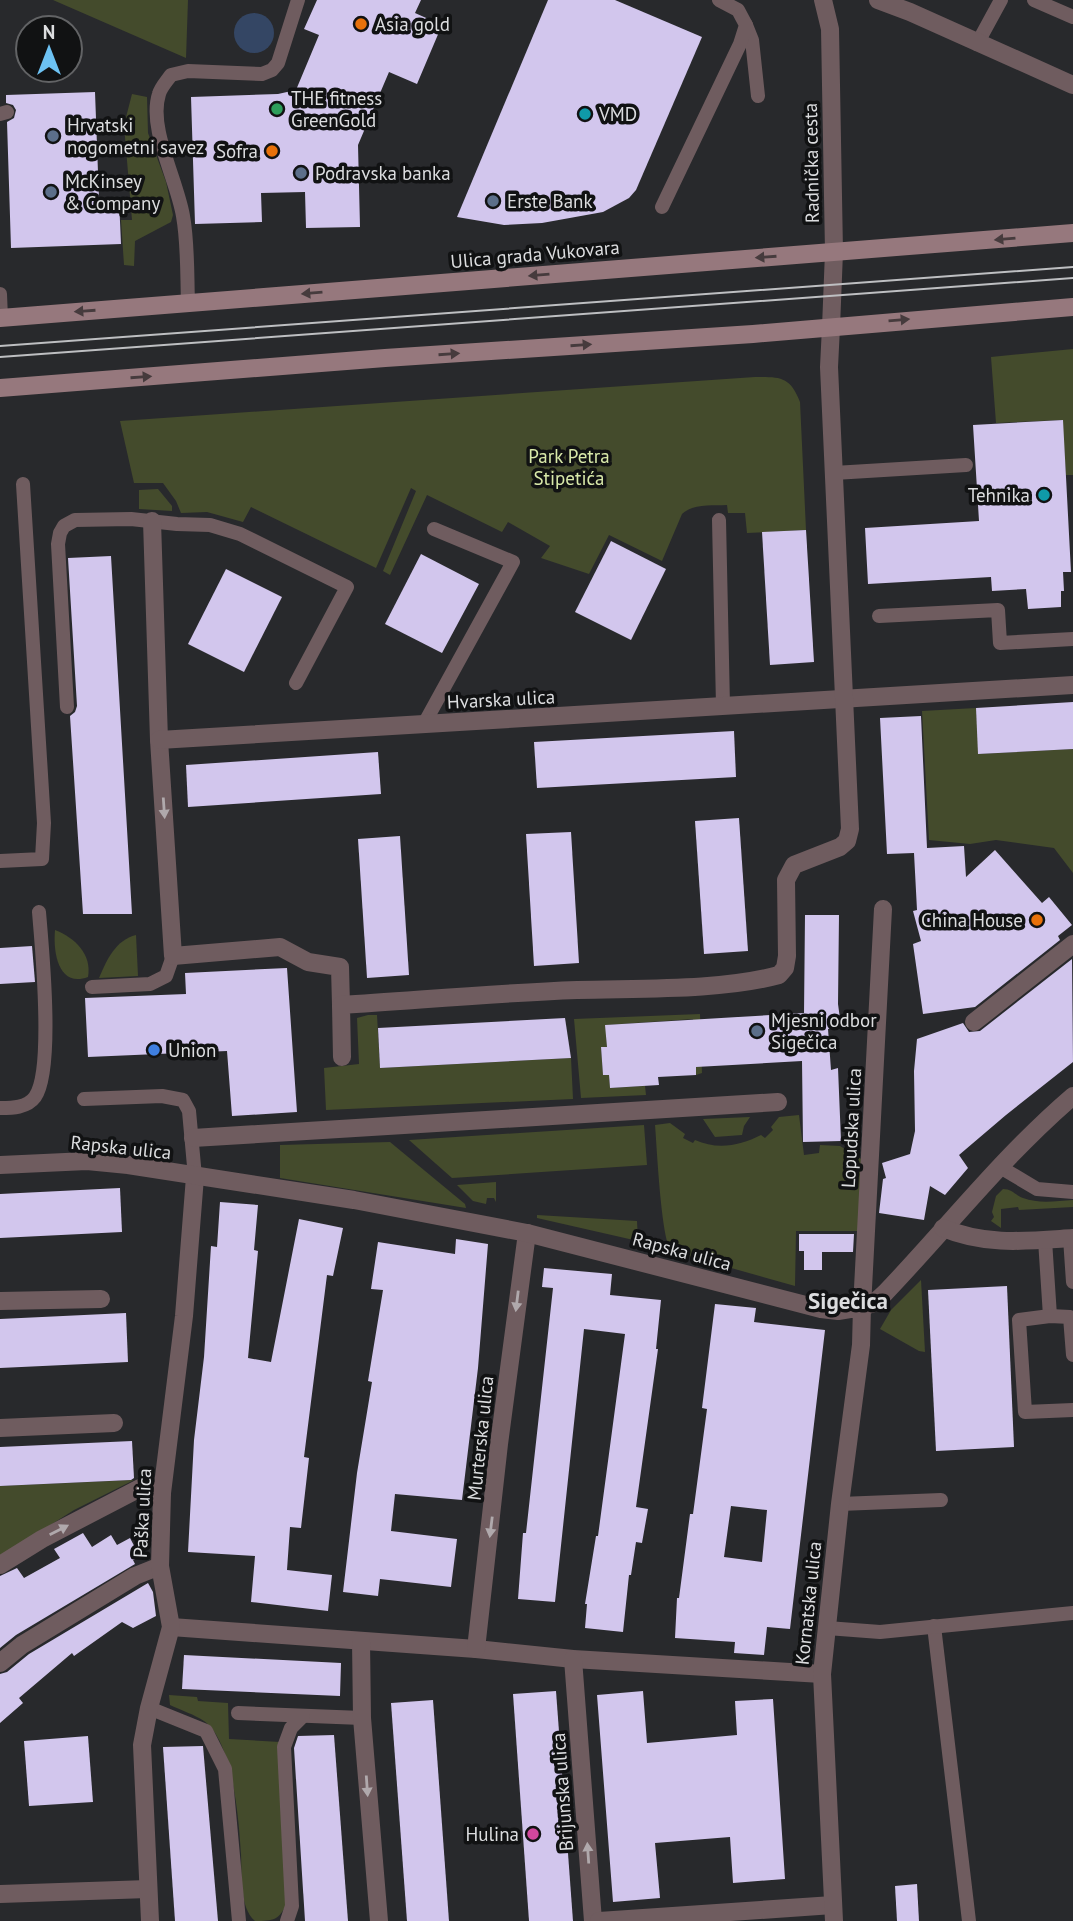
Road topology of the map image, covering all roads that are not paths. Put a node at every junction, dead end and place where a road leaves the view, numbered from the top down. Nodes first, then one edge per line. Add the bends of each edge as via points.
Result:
1 (298, 0) edge
2 (719, 0) edge
3 (823, 0) edge
4 (878, 0) edge
5 (1001, 0) edge
6 (1034, 0) edge
7 (1073, 18) edge
8 (746, 24) junction
9 (977, 44) junction
10 (1073, 85) edge
11 (758, 96) dead end
12 (662, 207) dead end
13 (1073, 233) edge
14 (834, 252) junction
15 (0, 294) edge
16 (188, 303) junction
17 (1073, 307) edge
18 (0, 318) edge
19 (831, 327) junction
20 (0, 388) edge
21 (966, 465) dead end
22 (834, 473) junction
23 (23, 484) dead end
24 (719, 520) dead end
25 (152, 521) junction
26 (434, 529) dead end
27 (879, 616) dead end
28 (1073, 639) edge
29 (296, 683) dead end
30 (1073, 685) edge
31 (844, 699) junction
32 (723, 706) junction
33 (67, 707) dead end
34 (424, 724) junction
35 (159, 740) junction
36 (0, 861) edge
37 (883, 909) dead end
38 (39, 912) dead end
39 (1073, 944) edge
40 (173, 956) junction
41 (92, 987) dead end
42 (341, 1006) junction
43 (974, 1022) dead end
44 (342, 1057) dead end
45 (1073, 1096) edge
46 (84, 1099) dead end
47 (778, 1102) dead end
48 (0, 1108) edge
49 (194, 1138) junction
50 (0, 1165) edge
51 (1000, 1167) junction
52 (195, 1177) junction
53 (1073, 1192) edge
54 (943, 1227) junction
55 (527, 1233) junction
56 (1072, 1238) edge
57 (1045, 1240) junction
58 (1073, 1282) edge
59 (101, 1298) dead end
60 (0, 1301) edge
61 (862, 1307) junction
62 (1050, 1316) junction
63 (1073, 1355) edge
64 (1073, 1410) edge
65 (114, 1423) dead end
66 (0, 1428) edge
67 (162, 1493) junction
68 (941, 1500) dead end
69 (840, 1504) junction
70 (0, 1565) edge
71 (160, 1566) junction
72 (1073, 1613) edge
73 (934, 1626) junction
74 (171, 1627) junction
75 (827, 1628) junction
76 (361, 1641) junction
77 (476, 1648) junction
78 (573, 1660) junction
79 (0, 1662) edge
80 (822, 1674) junction
81 (149, 1708) junction
82 (237, 1713) dead end
83 (303, 1716) junction
84 (362, 1718) junction
85 (148, 1889) junction
86 (0, 1894) edge
87 (834, 1913) edge
88 (150, 1921) edge
89 (239, 1921) edge
90 (287, 1921) edge
91 (379, 1921) edge
92 (593, 1921) edge
93 (599, 1921) edge
94 (970, 1921) edge

1 - 16 lane via 283,51 272,70 261,74 188,71 171,75 159,92 160,142 183,216
2 - 8 lane via 738,10
3 - 14 street, Radnička cesta via 830,29
4 - 9 street
5 - 9 lane
6 - 7 lane
8 - 11 lane
8 - 12 lane
9 - 10 street
13 -> 14 main road, Ulica grada Vukovara
14 -> 16 main road, Ulica grada Vukovara
14 - 19 street, Radnička cesta
15 - 18 lane
16 -> 18 main road, Ulica grada Vukovara
19 -> 17 main road
20 -> 19 main road
19 - 22 street
21 - 22 lane
22 - 31 street
23 - 36 lane via 44,823 42,859
24 - 32 lane
25 - 29 lane via 209,525 240,534 347,587
25 - 33 lane via 75,520 60,533
25 - 35 street
26 - 34 lane via 513,562
27 - 28 lane via 998,610 1000,643
30 - 31 street, Hvarska ulica
31 - 32 street, Hvarska ulica
31 - 42 street via 850,829 840,847 789,871 787,956 779,975 681,987 510,993
32 - 34 street, Hvarska ulica
34 - 35 street, Hvarska ulica
35 -> 40 street
37 - 61 street, Lopudska ulica
38 - 48 lane via 46,1032 42,1077 29,1102 18,1108
39 - 43 street
40 - 41 lane via 166,976 150,984
40 - 42 street via 280,947 307,962 340,967
42 - 44 street
45 - 51 street, Rapska ulica
46 - 49 lane, Rapska ulica via 162,1096 183,1100
47 - 49 street, Rapska ulica
49 - 52 lane, Rapska ulica
50 - 52 street, Rapska ulica via 87,1161
51 - 53 lane via 1037,1189
51 - 54 street, Rapska ulica
52 - 55 street, Rapska ulica via 354,1200
52 - 67 street, Paška ulica
54 - 57 street via 975,1239
54 - 61 street, Rapska ulica via 885,1293
55 - 61 street, Rapska ulica via 821,1310
55 -> 77 street, Murterska ulica
56 - 57 street
56 - 58 lane
57 - 62 lane
59 - 60 street
61 - 69 street, Kornatska ulica
62 - 63 lane via 1070,1317
62 - 64 lane via 1019,1320 1025,1412
65 - 66 street
70 -> 67 street via 140,1488
67 - 71 street, Paška ulica
68 - 69 lane
69 - 75 street, Kornatska ulica
71 - 74 street, Paška ulica
71 - 79 street via 135,1576
72 - 73 lane
73 - 75 lane via 880,1632
73 - 94 lane
74 - 76 street
74 - 81 street, Paška ulica
75 - 80 street, Kornatska ulica
76 - 77 street
76 - 84 street
77 - 78 street
78 - 80 street
92 -> 78 street, Brijunska ulica
80 - 87 street, Kornatska ulica
81 - 85 street, Paška ulica via 142,1745
81 - 89 lane via 206,1731 225,1769
82 - 83 lane
83 - 84 lane
83 - 90 lane via 285,1737 284,1747 292,1906
84 -> 91 street
85 - 86 street
85 - 88 street, Paška ulica
87 - 93 street, Kornatska ulica

